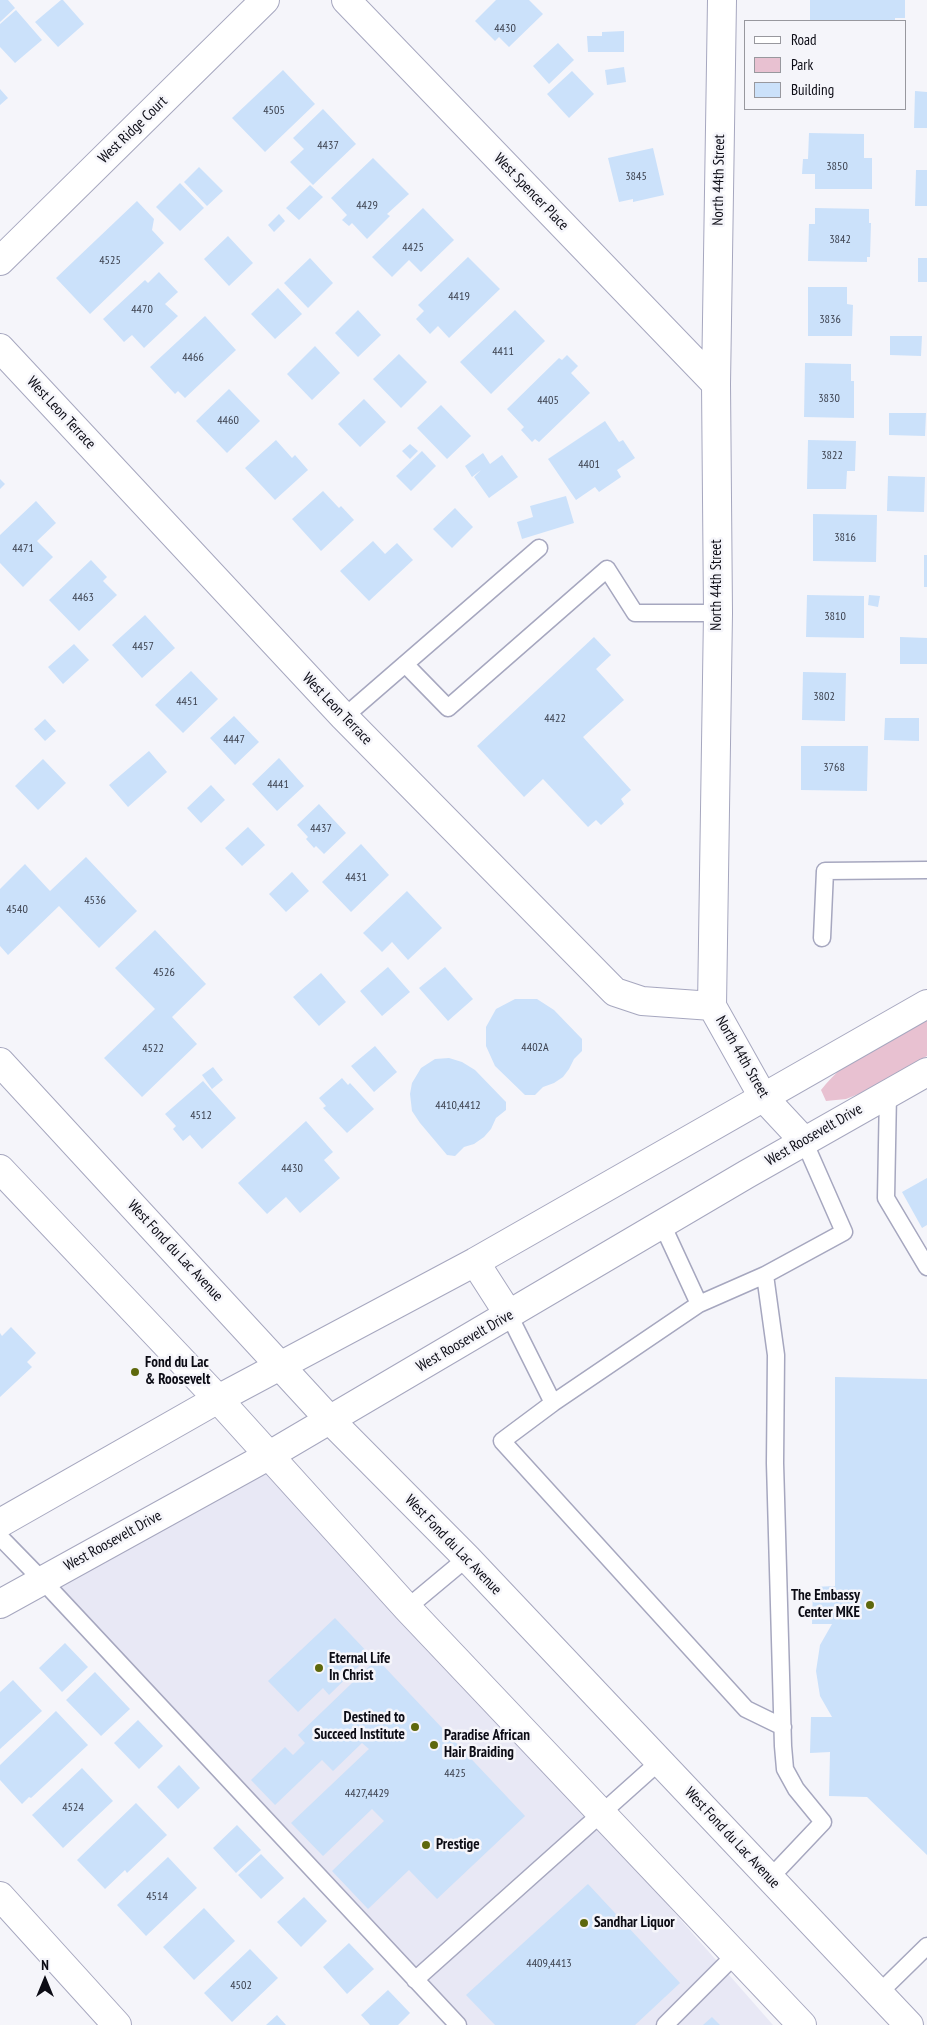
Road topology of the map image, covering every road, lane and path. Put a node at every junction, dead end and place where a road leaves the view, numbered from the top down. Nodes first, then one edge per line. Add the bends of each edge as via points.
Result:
1 (266, 0) edge
2 (346, 0) edge
3 (722, 0) edge
4 (0, 261) edge
5 (0, 348) edge
6 (716, 384) junction
7 (539, 548) dead end
8 (718, 613) junction
9 (406, 664) junction
10 (344, 717) junction
11 (927, 870) edge
12 (822, 938) dead end
13 (927, 1004) edge
14 (712, 1006) junction
15 (0, 1062) edge
16 (927, 1072) edge
17 (888, 1093) junction
18 (764, 1097) junction
19 (804, 1141) junction
20 (0, 1169) edge
21 (662, 1224) junction
22 (475, 1262) junction
23 (927, 1267) edge
24 (766, 1275) junction
25 (699, 1304) junction
26 (508, 1316) junction
27 (281, 1365) junction
28 (218, 1399) junction
29 (553, 1403) junction
30 (329, 1419) junction
31 (268, 1456) junction
32 (0, 1523) edge
33 (0, 1537) edge
34 (467, 1558) junction
35 (42, 1580) junction
36 (0, 1604) edge
37 (407, 1608) junction
38 (783, 1727) junction
39 (660, 1762) junction
40 (602, 1814) junction
41 (770, 1878) junction
42 (0, 1896) edge
43 (927, 1946) edge
44 (735, 1955) junction
45 (415, 1980) junction
46 (879, 1993) junction
47 (117, 2025) edge
48 (458, 2025) edge
49 (665, 2025) edge
50 (802, 2025) edge
51 (909, 2025) edge

1 - 4 street, West Ridge Court
2 - 6 street, West Spencer Place
3 - 6 street, North 44th Street
5 - 10 street, West Leon Terrace
6 - 8 street, North 44th Street
7 - 9 lane
8 - 9 lane via 635,613 607,569 448,708
8 - 14 street, North 44th Street
9 - 10 lane
10 - 14 street, West Leon Terrace via 615,992 642,1001
11 - 12 lane via 825,871
13 - 18 street
14 - 18 street, North 44th Street
15 - 27 street, West Fond du Lac Avenue
16 - 17 street, West Roosevelt Drive
17 - 19 street, West Roosevelt Drive
17 - 23 lane via 886,1198
18 - 19 street, North 44th Street
18 - 22 street
19 - 21 street, West Roosevelt Drive
19 - 24 lane via 844,1232
20 - 28 street
21 - 25 lane
21 - 26 street, West Roosevelt Drive
22 - 26 street
22 - 27 street
24 - 25 lane
24 - 38 lane via 776,1355 775,1463
25 - 29 lane
26 - 29 lane
26 - 30 street, West Roosevelt Drive
27 - 28 street
27 - 30 street, West Fond du Lac Avenue
28 - 31 street
28 - 32 street
29 - 38 lane via 502,1440 746,1709
30 - 31 street, West Roosevelt Drive
30 - 34 street, West Fond du Lac Avenue
31 - 35 street, West Roosevelt Drive
31 - 37 street
33 - 35 lane
34 - 37 lane
34 - 39 street, West Fond du Lac Avenue
35 - 36 street, West Roosevelt Drive
35 - 45 lane
37 - 40 street
38 - 41 lane via 785,1769 796,1789 823,1822
39 - 40 lane
39 - 41 street, West Fond du Lac Avenue
40 - 44 street
40 - 45 lane
41 - 46 street, West Fond du Lac Avenue
42 - 47 street
43 - 46 lane
44 - 49 lane
44 - 50 street
45 - 48 lane
46 - 51 street, West Fond du Lac Avenue

